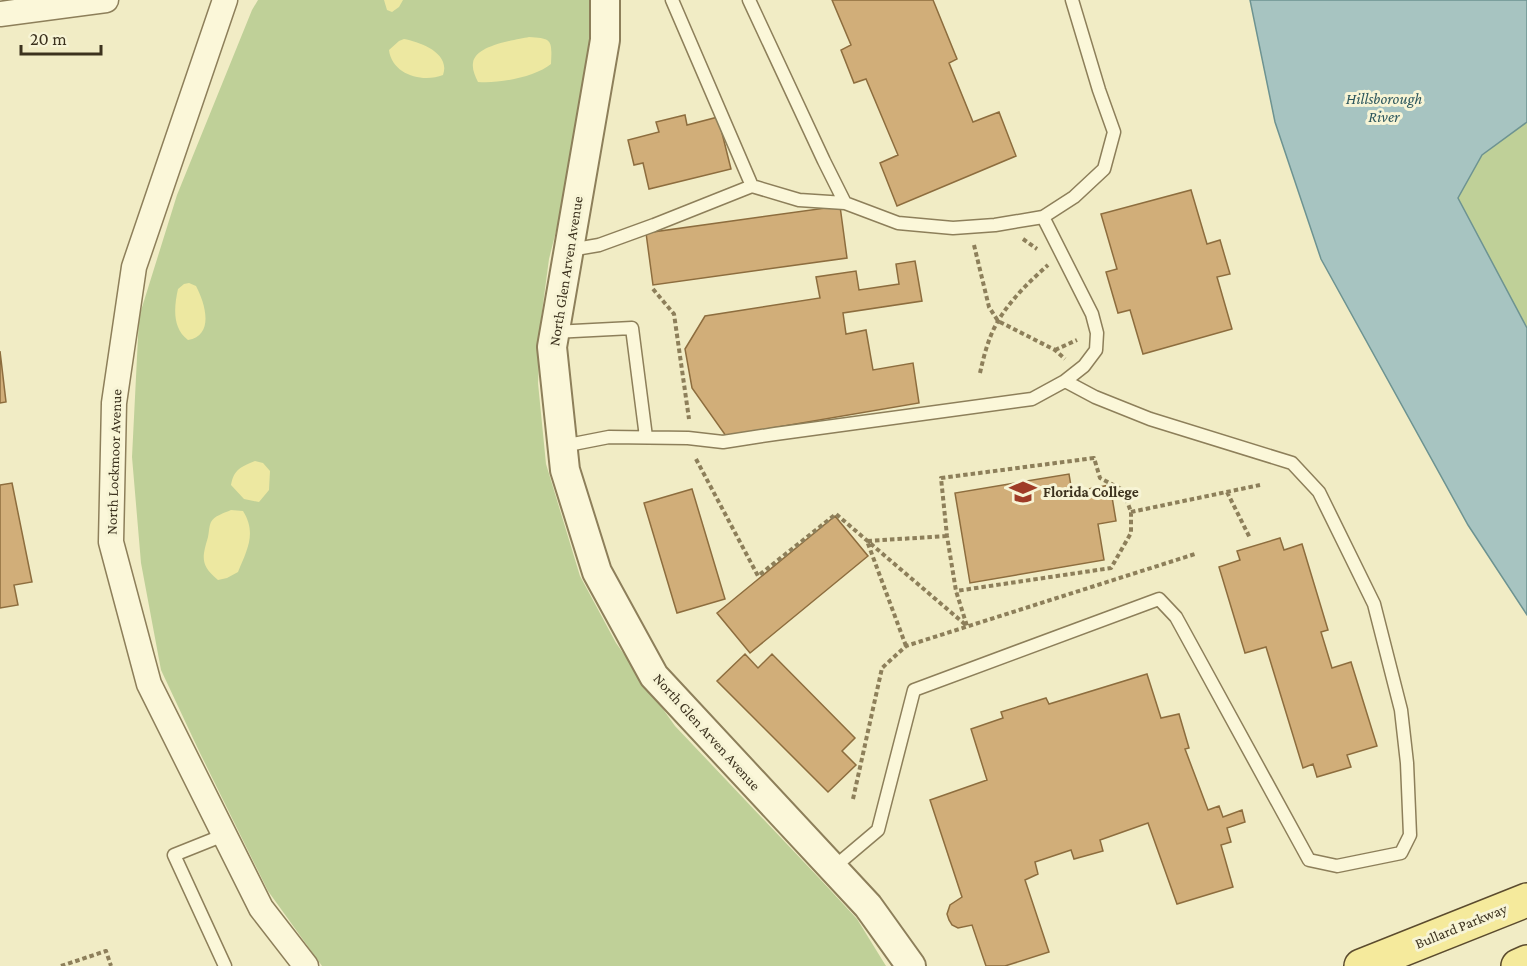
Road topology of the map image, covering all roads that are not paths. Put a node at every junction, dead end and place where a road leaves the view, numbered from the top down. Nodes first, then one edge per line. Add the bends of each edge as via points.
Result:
1 (106, 0) edge
2 (225, 0) edge
3 (605, 0) edge
4 (672, 0) edge
5 (749, 0) edge
6 (1072, 0) edge
7 (0, 14) edge
8 (752, 186) junction
9 (844, 203) junction
10 (1042, 216) junction
11 (568, 251) junction
12 (554, 332) junction
13 (1065, 381) junction
14 (646, 437) junction
15 (563, 446) junction
16 (224, 835) junction
17 (833, 868) junction
18 (1527, 900) edge
19 (1527, 962) edge
20 (298, 964) edge
21 (225, 966) edge
22 (910, 966) edge
23 (1361, 966) edge
24 (1518, 966) edge

1 - 7 street
2 - 16 street, North Lockmoor Avenue via 135,267 114,403 111,542 149,684
3 - 11 street, North Glen Arven Avenue via 604,40
4 - 8 lane
5 - 9 lane
6 - 10 lane via 1114,132 1104,169 1074,197
8 - 9 lane via 800,200
8 - 11 lane via 599,245
9 - 10 lane via 898,223 952,228
10 - 13 lane via 1092,314 1097,333 1095,350 1084,366
11 - 12 street, North Glen Arven Avenue
12 - 14 lane via 632,327
12 - 15 street, North Glen Arven Avenue via 552,347
13 - 14 lane via 1032,399 723,442
13 - 17 lane via 1150,419 1292,463 1319,492 1374,604 1401,710 1410,835 1401,853 1337,866 1309,860 1176,617 1159,599 914,690 878,830
14 - 15 lane via 609,437
15 - 17 street, North Glen Arven Avenue via 565,470 597,572 654,676
16 - 20 street, North Lockmoor Avenue via 261,908
16 - 21 lane via 174,855
17 - 22 street, North Glen Arven Avenue via 868,906
18 - 23 main road, Bullard Parkway
19 - 24 main road

